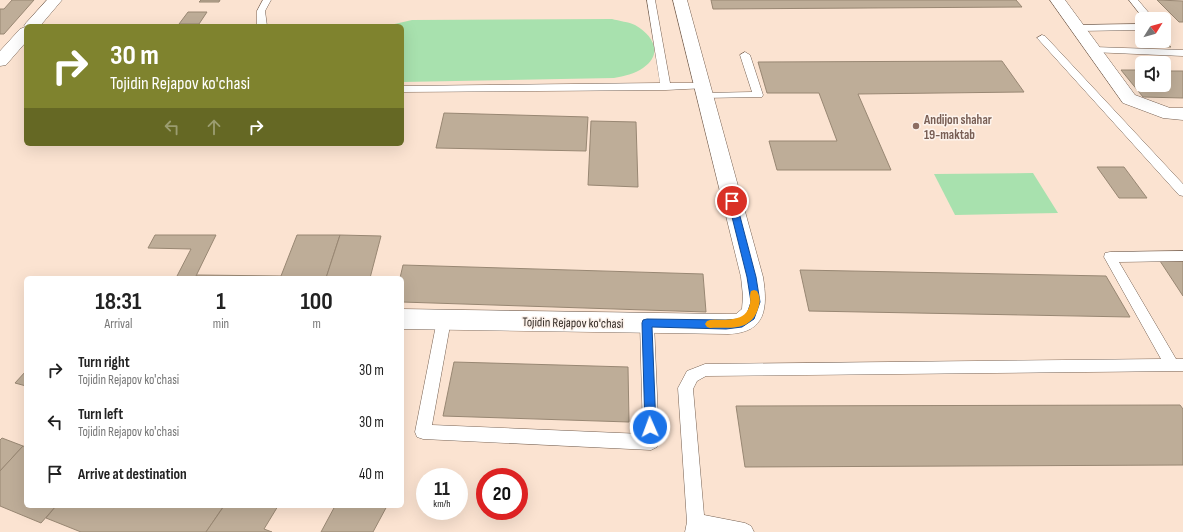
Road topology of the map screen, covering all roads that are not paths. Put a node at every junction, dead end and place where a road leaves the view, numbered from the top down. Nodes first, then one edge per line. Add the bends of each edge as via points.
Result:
1 (55, 0) edge
2 (267, 0) edge
3 (651, 0) edge
4 (680, 0) edge
5 (1057, 0) edge
6 (1133, 0) edge
7 (1144, 12) edge
8 (34, 24) edge
9 (262, 24) edge
10 (1135, 27) edge
11 (1078, 28) junction
12 (24, 34) edge
13 (1042, 38) dead end
14 (6, 48) edge
15 (1094, 50) junction
16 (1183, 53) edge
17 (745, 54) dead end
18 (0, 61) edge
19 (666, 87) junction
20 (404, 89) edge
21 (704, 91) junction
22 (1183, 114) edge
23 (1183, 192) edge
24 (1183, 256) edge
25 (404, 319) edge
26 (444, 320) junction
27 (647, 323) junction
28 (1178, 365) edge
29 (695, 527) edge
30 (744, 532) edge

1 - 8 street
2 - 9 lane via 261,10
3 - 19 lane
4 - 21 street, Tojidin Rejapov ko'chasi
5 - 11 street
6 - 7 lane
10 - 11 lane
11 - 15 street
12 - 14 street
13 - 23 lane
14 - 18 street
15 - 16 lane
15 - 22 street via 1129,99 1164,112
17 - 21 lane via 758,95
19 - 20 lane
19 - 21 lane
21 - 27 street, Tojidin Rejapov ko'chasi via 752,277 755,302 751,316 742,323
24 - 28 lane via 1110,257
25 - 26 street, Tojidin Rejapov ko'chasi
26 - 27 street, Tojidin Rejapov ko'chasi
26 - 27 lane via 423,432 651,442
28 - 29 lane via 704,370 692,376 685,388
29 - 30 lane

